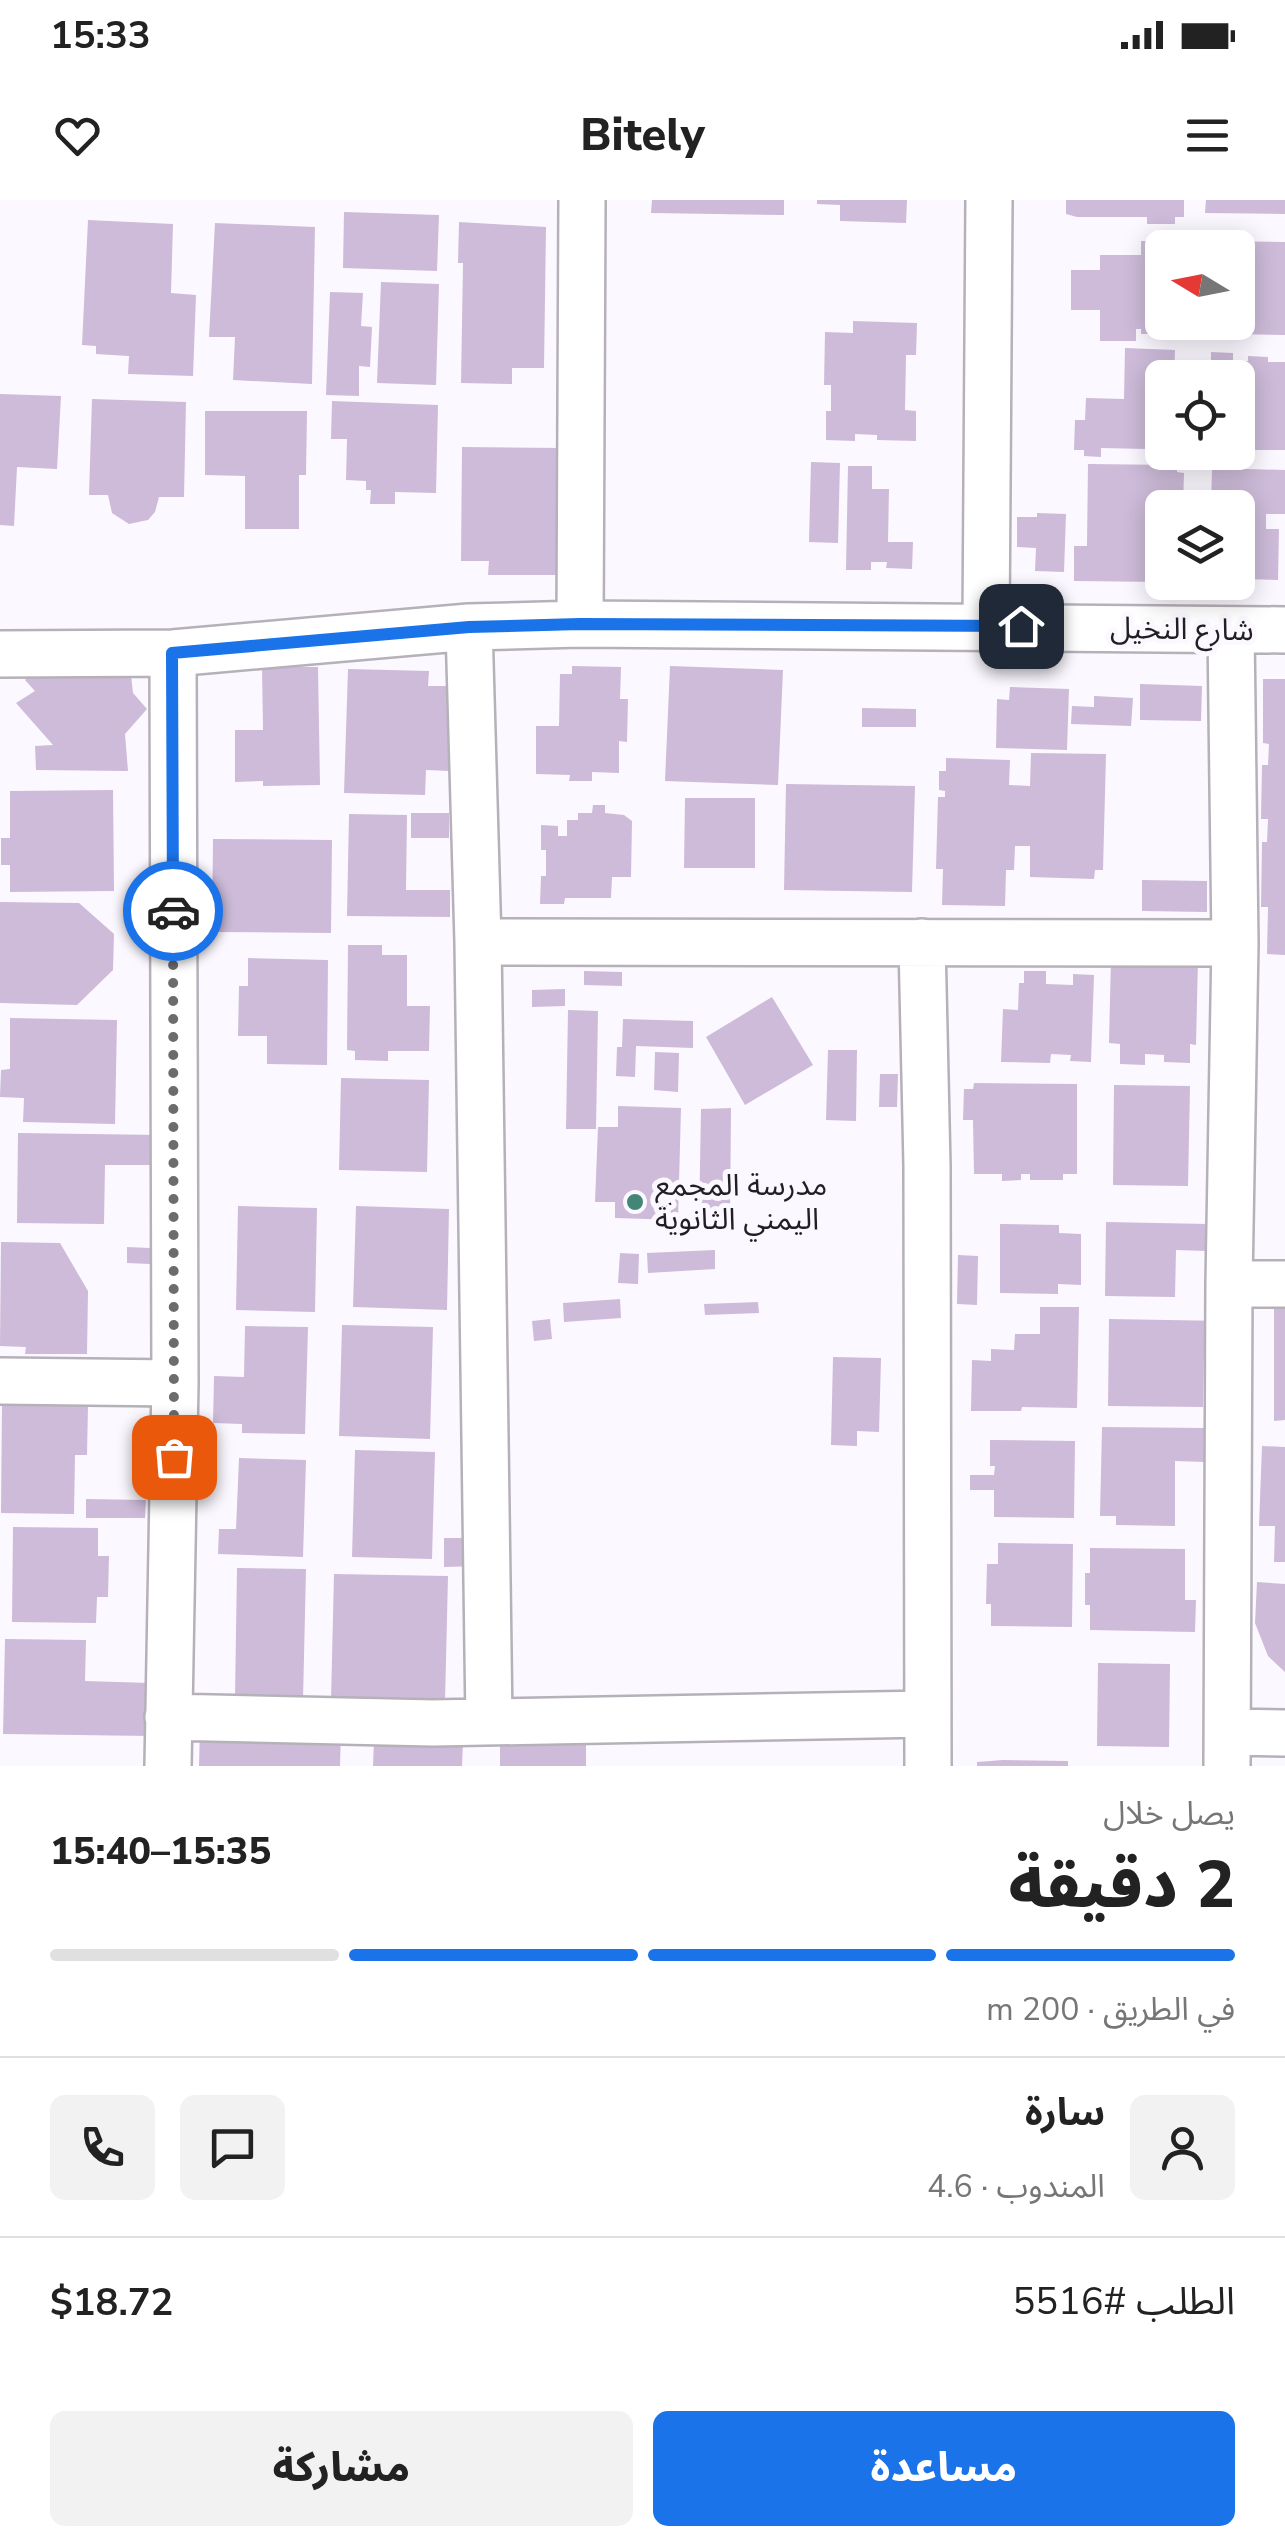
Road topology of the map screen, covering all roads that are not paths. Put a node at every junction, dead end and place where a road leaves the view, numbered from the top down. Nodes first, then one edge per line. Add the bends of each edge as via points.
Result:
1 (582, 200) edge
2 (989, 200) edge
3 (580, 624) junction
4 (986, 625) junction
5 (469, 627) junction
6 (1231, 630) junction
7 (1285, 630) edge
8 (172, 653) junction
9 (0, 654) edge
10 (478, 942) junction
11 (922, 942) junction
12 (1235, 943) junction
13 (1229, 1284) junction
14 (1285, 1284) edge
15 (0, 1381) edge
16 (175, 1383) junction
17 (928, 1714) junction
18 (168, 1717) junction
19 (489, 1722) junction
20 (1285, 1733) edge
21 (1227, 1749) edge
22 (168, 1766) edge
23 (928, 1766) edge

1 - 3 street
2 - 4 street
3 - 4 street, شارع النخيل
3 - 5 street, شارع النخيل
4 - 6 street, شارع النخيل
5 - 8 street, شارع النخيل
5 - 10 street
6 - 7 street, شارع النخيل
6 - 12 street
8 - 9 street, شارع النخيل
8 - 16 street
10 - 11 street
10 - 19 street
11 - 12 street
11 - 17 street
12 - 13 street
13 - 14 street
13 - 21 street
15 - 16 street
16 - 18 street
17 - 19 street
17 - 23 street
18 - 19 street
18 - 22 street
20 - 21 street

